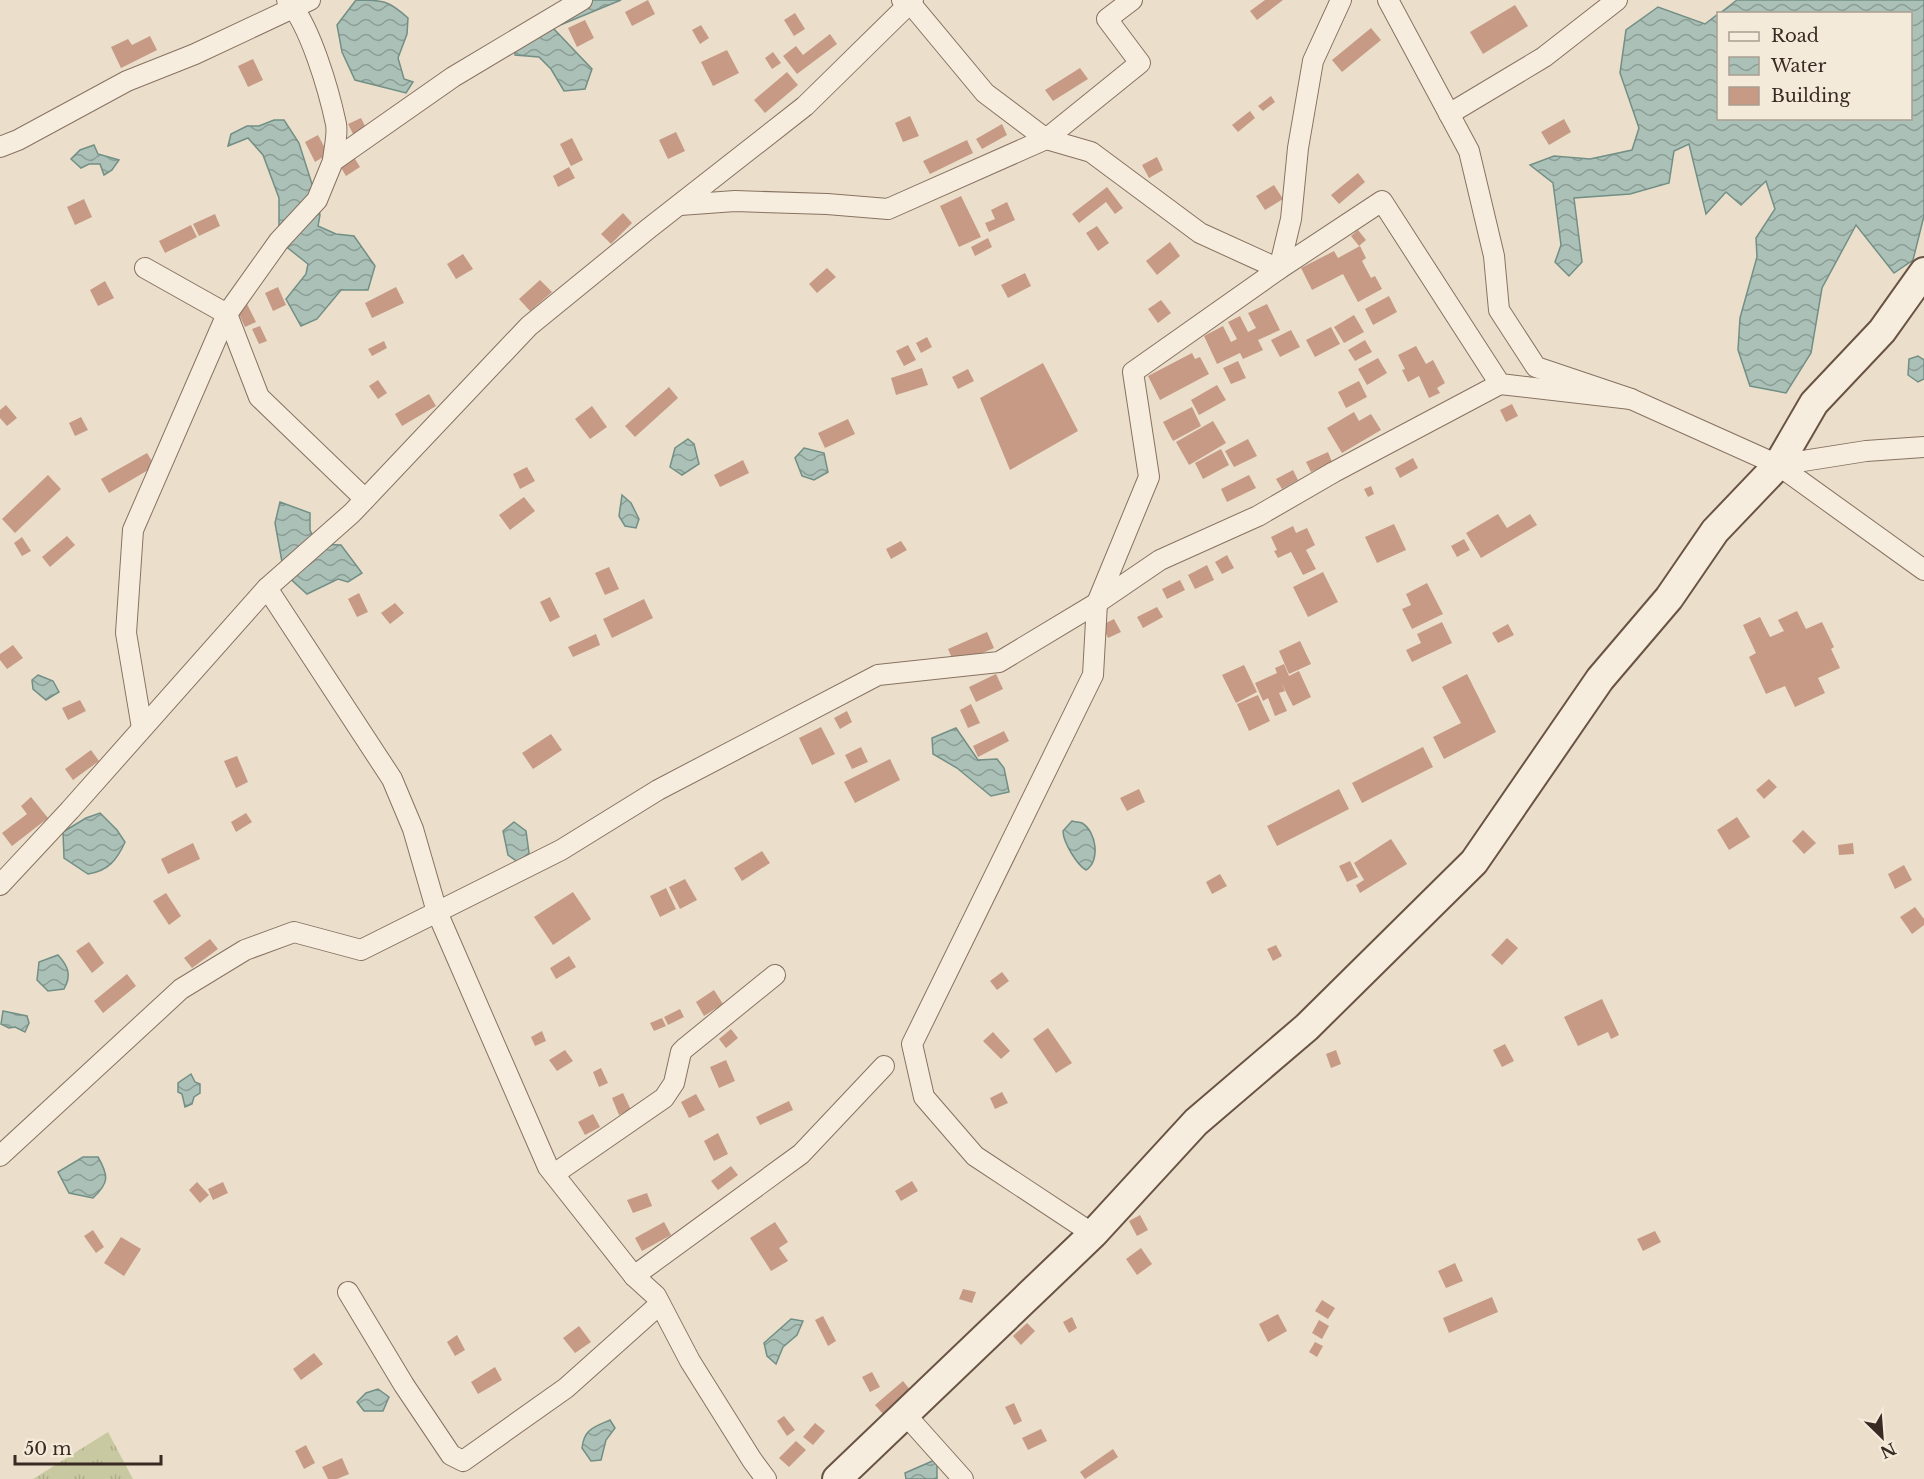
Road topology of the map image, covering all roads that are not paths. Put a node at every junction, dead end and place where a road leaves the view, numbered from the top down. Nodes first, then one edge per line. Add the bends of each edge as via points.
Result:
1 (582, 0) edge
2 (1132, 0) edge
3 (1341, 0) edge
4 (1388, 0) edge
5 (1617, 0) edge
6 (909, 1) edge
7 (297, 2) edge
8 (1449, 114) junction
9 (1046, 139) junction
10 (0, 147) edge
11 (333, 160) junction
12 (680, 205) junction
13 (145, 268) dead end
14 (1279, 269) junction
15 (1924, 272) edge
16 (227, 314) junction
17 (1500, 384) junction
18 (1631, 399) junction
19 (1924, 447) edge
20 (1778, 465) junction
21 (365, 499) junction
22 (1924, 570) edge
23 (267, 588) junction
24 (1097, 603) junction
25 (142, 728) junction
26 (0, 885) edge
27 (437, 912) junction
28 (775, 975) dead end
29 (884, 1066) dead end
30 (0, 1156) edge
31 (554, 1174) junction
32 (1093, 1234) junction
33 (634, 1276) junction
34 (348, 1292) dead end
35 (660, 1304) junction
36 (904, 1413) junction
37 (766, 1479) edge
38 (837, 1479) edge
39 (963, 1479) edge

1 - 11 street via 453,77
2 - 9 street via 1107,19 1140,63
3 - 14 street via 1313,60 1291,219
4 - 8 street
5 - 8 street via 1544,57
6 - 9 street via 985,93
6 - 12 street via 806,106
7 - 10 street via 195,54 127,81
7 - 11 street via 316,52 336,126
8 - 18 street via 1469,151 1494,256 1499,310 1536,367
9 - 12 street via 888,210 735,201
9 - 14 street via 1091,152 1200,233
11 - 16 street via 317,200 279,241
12 - 21 street via 529,326
13 - 16 street
14 - 17 street via 1382,201
14 - 24 street via 1133,372 1149,477
15 - 20 street via 1882,331 1814,403
16 - 21 street via 259,397
16 - 25 street via 133,530 126,633
17 - 18 street
17 - 24 street via 1258,516 1160,560
18 - 20 street
19 - 20 street via 1866,451
20 - 22 street
20 - 32 street via 1715,531 1670,598 1600,679 1474,862 1307,1027 1196,1122
21 - 23 street
23 - 25 street
23 - 27 street via 393,779
24 - 27 street via 999,662 878,675 658,790 561,850
24 - 32 street via 1093,675 912,1044 924,1097 975,1156
25 - 26 street
27 - 30 street via 361,950 294,932 245,950 181,989
27 - 31 street
28 - 31 street via 681,1052 674,1083 664,1098
29 - 33 street via 801,1154
31 - 33 street
32 - 36 street
33 - 35 street
34 - 35 street via 451,1455 463,1461 566,1388
35 - 37 street via 690,1361
36 - 38 street
36 - 39 street

